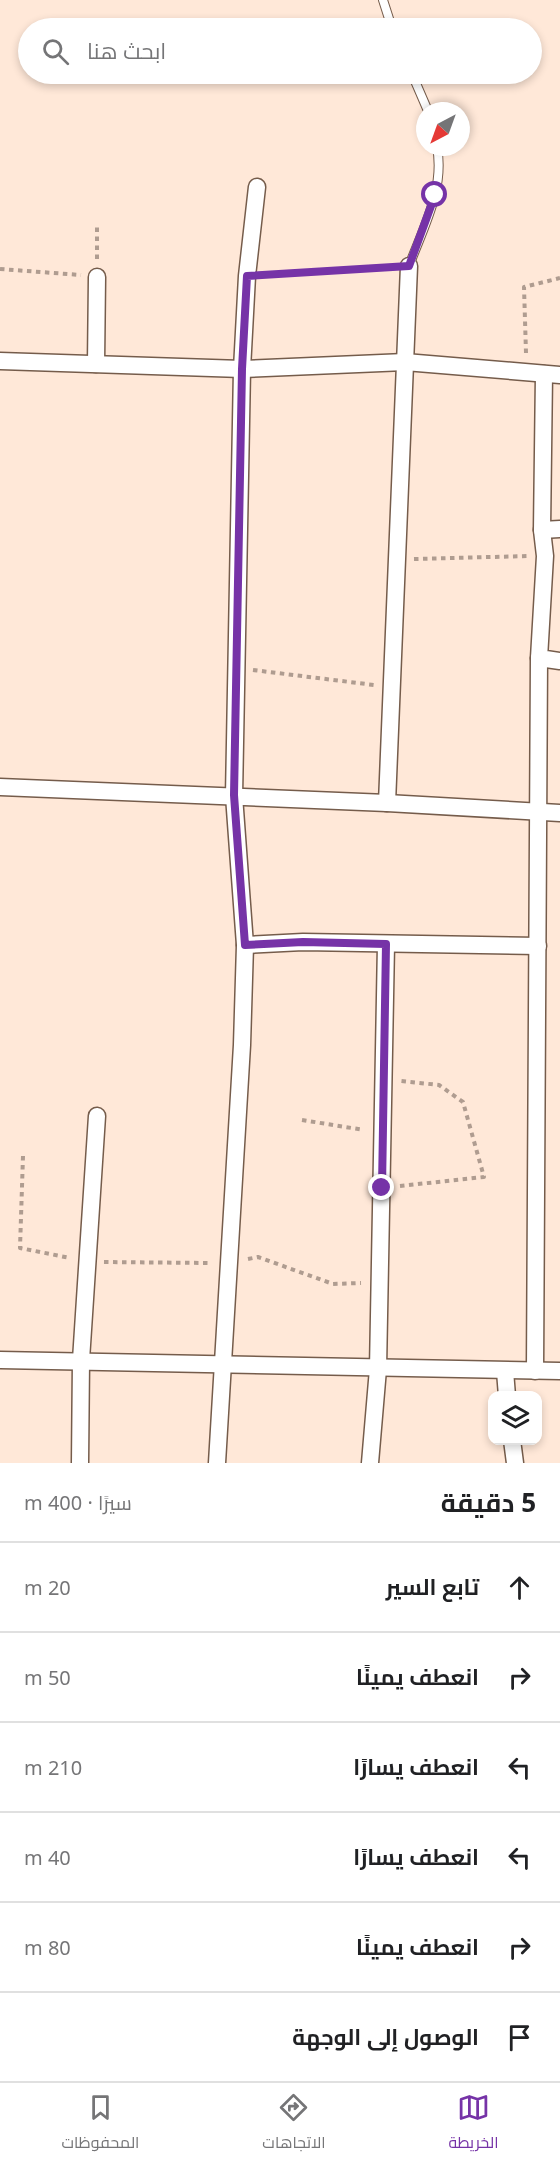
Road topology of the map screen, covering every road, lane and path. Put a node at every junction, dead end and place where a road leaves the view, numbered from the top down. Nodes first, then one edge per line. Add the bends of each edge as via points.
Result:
1 (383, 0) edge
2 (389, 18) edge
3 (417, 84) edge
4 (425, 102) edge
5 (438, 156) edge
6 (257, 187) dead end
7 (97, 224) dead end
8 (409, 266) junction
9 (0, 269) edge
10 (247, 276) junction
11 (97, 277) junction
12 (560, 278) edge
13 (0, 361) edge
14 (405, 362) junction
15 (96, 364) junction
16 (242, 369) junction
17 (552, 375) edge
18 (560, 529) edge
19 (542, 530) junction
20 (545, 556) junction
21 (397, 560) junction
22 (539, 658) junction
23 (560, 661) edge
24 (238, 668) junction
25 (392, 687) junction
26 (0, 787) edge
27 (234, 795) junction
28 (387, 802) junction
29 (540, 813) junction
30 (560, 813) edge
31 (386, 944) junction
32 (245, 945) junction
33 (538, 946) junction
34 (382, 1079) junction
35 (97, 1116) dead end
36 (302, 1120) dead end
37 (382, 1133) junction
38 (23, 1156) dead end
39 (382, 1188) junction
40 (89, 1262) junction
41 (228, 1263) junction
42 (378, 1282) junction
43 (81, 1359) junction
44 (0, 1360) edge
45 (222, 1366) junction
46 (378, 1369) junction
47 (505, 1371) junction
48 (535, 1371) junction
49 (560, 1371) edge
50 (507, 1391) edge
51 (512, 1445) edge
52 (80, 1463) edge
53 (217, 1463) edge
54 (370, 1463) edge
55 (514, 1463) edge

1 - 2 lane
3 - 4 lane
5 - 8 lane via 435,195
6 - 10 street
7 - 11 path
8 - 10 path
8 - 14 street
9 - 11 path
10 - 16 street
11 - 15 street
12 - 17 path via 524,287 526,358
13 - 15 street
14 - 16 street
14 - 17 street
14 - 21 street
15 - 16 street
16 - 24 street
17 - 19 street
18 - 19 street
19 - 20 street
20 - 21 path
20 - 22 street
21 - 25 street
22 - 23 street
22 - 29 street
24 - 25 path
24 - 27 street
25 - 28 street
26 - 27 street
27 - 28 street
27 - 32 street
28 - 29 street
29 - 30 street
29 - 33 street
31 - 32 street
31 - 33 street
31 - 34 street
32 - 41 street
33 - 48 street
34 - 37 street
34 - 39 path via 439,1085 463,1102 484,1177
35 - 40 street
36 - 37 path
37 - 39 street
38 - 40 path via 20,1248
39 - 42 street
40 - 41 path
40 - 43 street
41 - 42 path via 258,1257 333,1284
41 - 45 street
42 - 46 street
43 - 44 street
43 - 45 street
43 - 52 street
45 - 46 street
45 - 53 street
46 - 47 street
46 - 54 street
47 - 48 street
47 - 50 street
48 - 49 street
51 - 55 street

